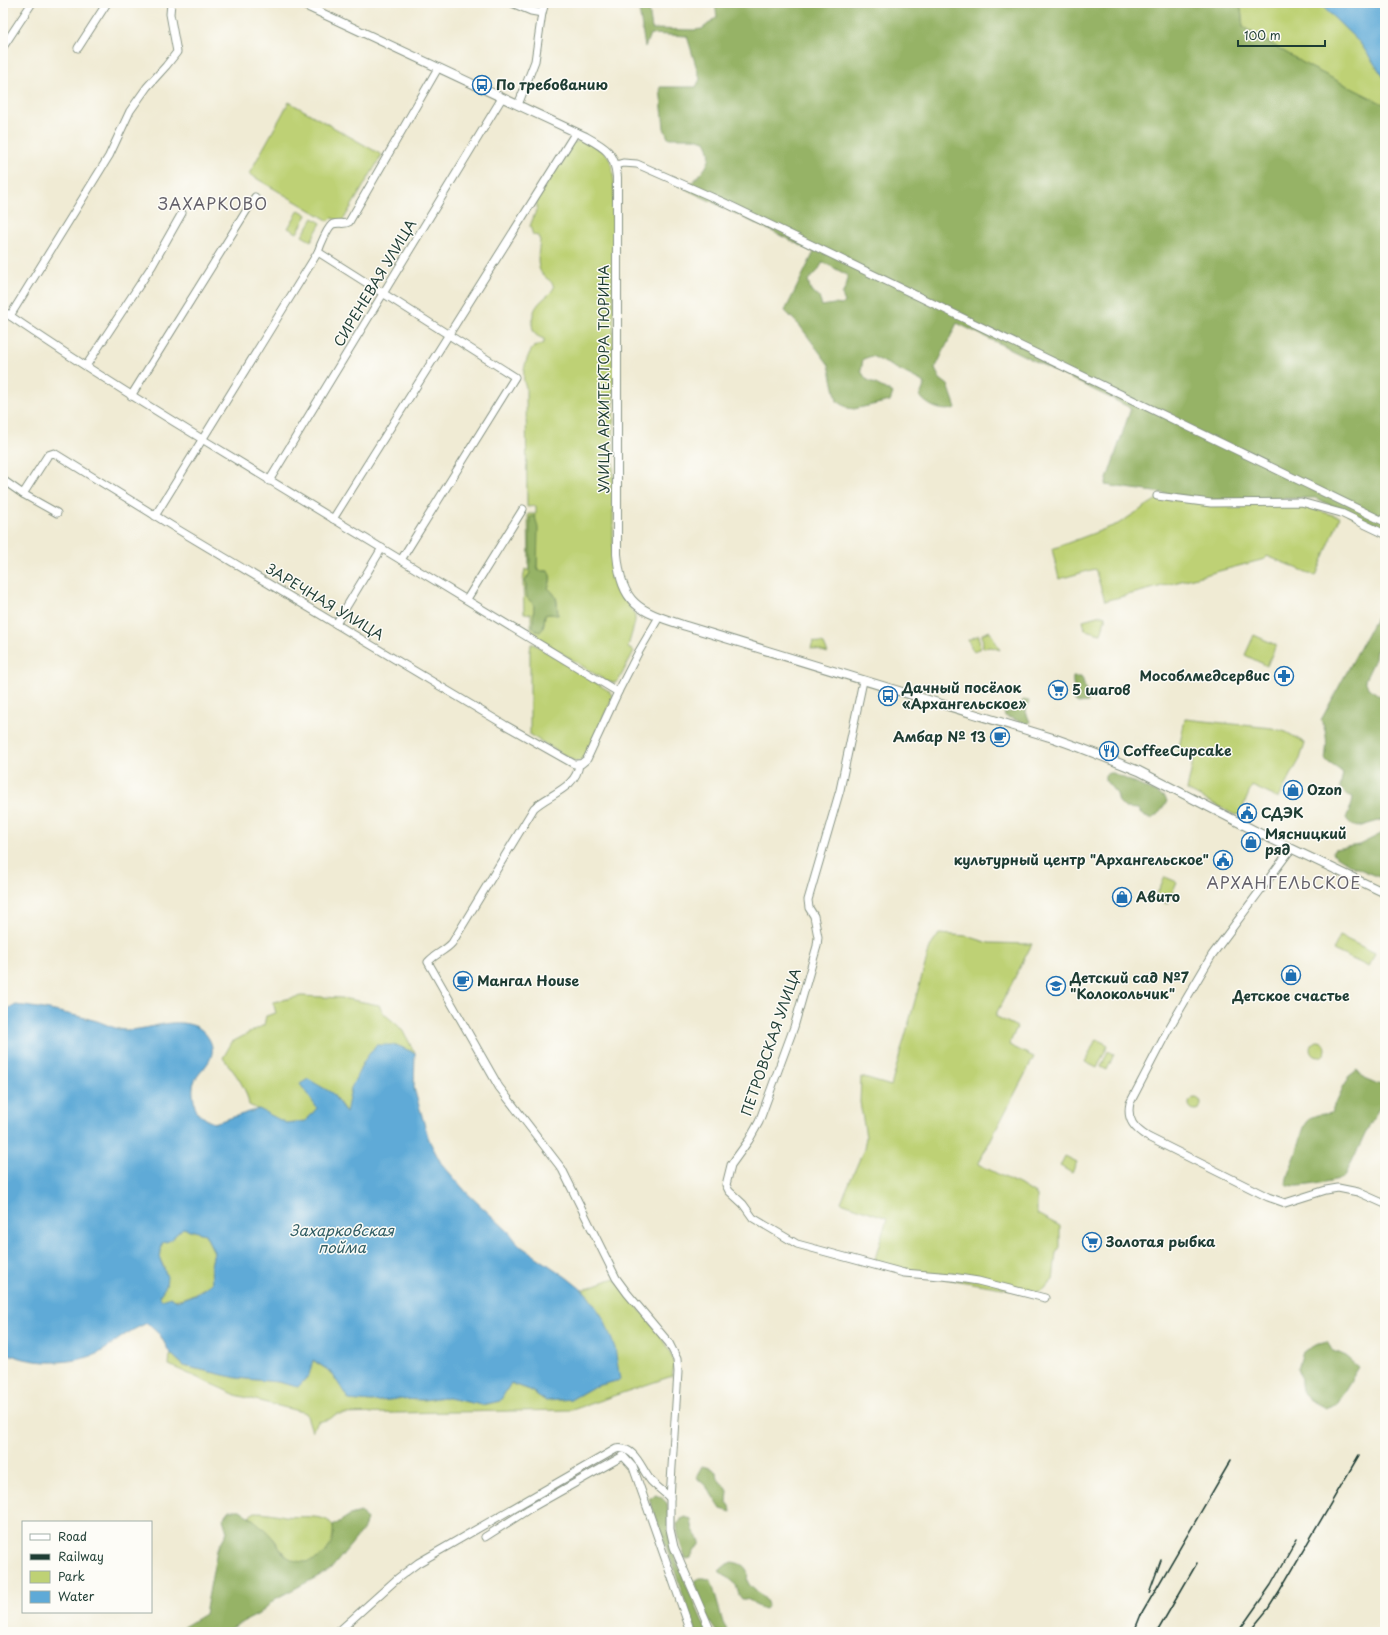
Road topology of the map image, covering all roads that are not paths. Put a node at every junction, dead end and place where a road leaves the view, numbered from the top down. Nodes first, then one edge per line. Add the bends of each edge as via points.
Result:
1 (32, 3) edge
2 (107, 3) edge
3 (171, 3) edge
4 (300, 3) edge
5 (512, 3) edge
6 (545, 3) edge
7 (542, 13) junction
8 (3, 46) edge
9 (78, 48) dead end
10 (438, 68) junction
11 (502, 98) junction
12 (518, 105) junction
13 (576, 132) junction
14 (616, 165) junction
15 (255, 197) dead end
16 (182, 213) dead end
17 (318, 252) junction
18 (383, 294) junction
19 (3, 311) edge
20 (10, 316) junction
21 (449, 334) junction
22 (86, 366) junction
23 (131, 396) junction
24 (203, 439) junction
25 (3, 480) edge
26 (269, 481) junction
27 (23, 494) junction
28 (1157, 496) dead end
29 (522, 509) dead end
30 (57, 514) dead end
31 (155, 516) junction
32 (333, 519) junction
33 (1385, 522) edge
34 (1385, 534) edge
35 (382, 548) junction
36 (401, 560) junction
37 (467, 599) junction
38 (659, 617) junction
39 (336, 624) junction
40 (863, 681) junction
41 (618, 692) junction
42 (579, 764) junction
43 (1291, 849) junction
44 (1385, 893) edge
45 (1385, 1204) edge
46 (1045, 1298) dead end
47 (651, 1480) junction
48 (639, 1484) junction
49 (670, 1498) junction
50 (485, 1537) dead end
51 (338, 1632) edge
52 (691, 1632) edge
53 (711, 1632) edge

1 - 8 street
2 - 9 street
3 - 20 street via 170,14 177,52 130,111 109,156
4 - 10 street, УЛИЦА АРХИТЕКТОРА ТЮРИНА
5 - 7 street
6 - 7 street
7 - 12 street via 535,61
10 - 11 street, УЛИЦА АРХИТЕКТОРА ТЮРИНА
10 - 17 street via 349,222 330,226
11 - 12 street, УЛИЦА АРХИТЕКТОРА ТЮРИНА
11 - 18 street, СИРЕНЕВАЯ УЛИЦА
12 - 13 street, УЛИЦА АРХИТЕКТОРА ТЮРИНА
13 - 14 street, УЛИЦА АРХИТЕКТОРА ТЮРИНА via 606,149
13 - 21 street
14 - 33 street via 637,164 723,202
14 - 38 street, УЛИЦА АРХИТЕКТОРА ТЮРИНА via 618,565 621,581 631,599 643,610
15 - 23 street
16 - 22 street via 152,266
17 - 18 street
17 - 24 street
18 - 21 street
18 - 26 street, СИРЕНЕВАЯ УЛИЦА
19 - 20 street
20 - 22 street
21 - 32 street
21 - 36 street via 515,377
22 - 23 street
23 - 24 street
24 - 26 street
24 - 31 street
25 - 27 street
26 - 32 street
27 - 30 street
27 - 31 street, ЗАРЕЧНАЯ УЛИЦА via 48,455 54,453
28 - 34 street via 1211,503 1302,502 1341,513
29 - 37 street
31 - 39 street, ЗАРЕЧНАЯ УЛИЦА
32 - 35 street
35 - 36 street
35 - 39 street
36 - 37 street
37 - 41 street
38 - 40 street, УЛИЦА АРХИТЕКТОРА ТЮРИНА
38 - 41 street
39 - 42 street, ЗАРЕЧНАЯ УЛИЦА via 505,725 574,764
40 - 43 street, УЛИЦА АРХИТЕКТОРА ТЮРИНА via 1109,758
40 - 46 street, ПЕТРОВСКАЯ УЛИЦА via 840,790 808,900 817,928 817,946 794,1027 766,1106 749,1140 731,1165 726,1185 754,1218 797,1244 904,1273 978,1281
41 - 42 street via 587,759
42 - 49 street via 573,780 534,808 458,934 447,949 434,955 428,962 498,1087 562,1169 616,1278 674,1352 678,1372
43 - 44 street, УЛИЦА АРХИТЕКТОРА ТЮРИНА
43 - 45 street via 1212,955 1168,1030 1130,1103 1129,1116 1135,1127 1148,1137 1279,1201 1285,1203 1338,1188 1358,1192
47 - 48 street
47 - 49 street
47 - 51 street via 630,1451 624,1448 616,1449 418,1563
48 - 50 street via 627,1459 623,1456 618,1457
48 - 52 street
49 - 53 street via 670,1528 674,1547

